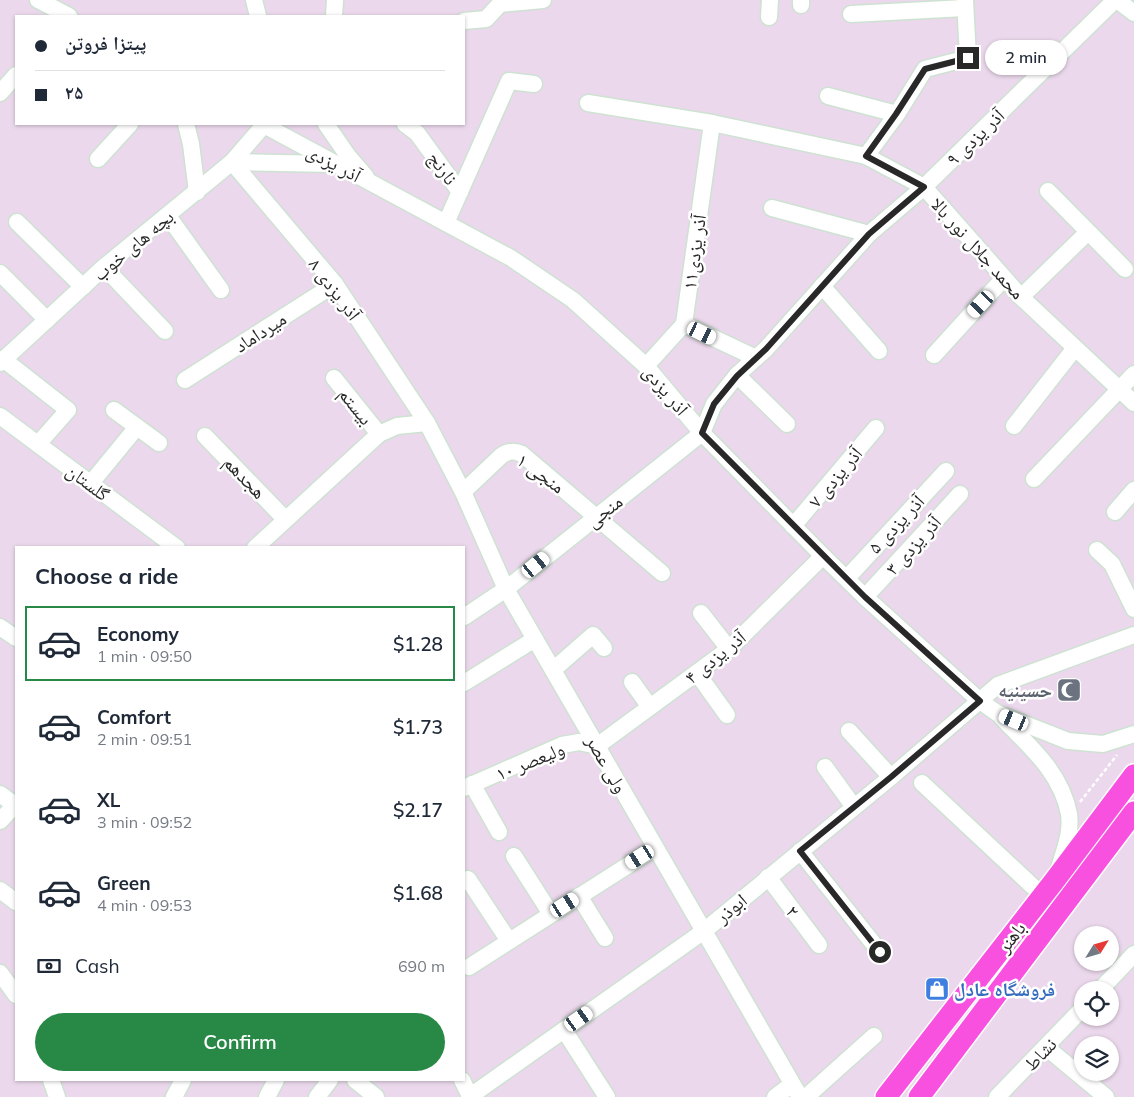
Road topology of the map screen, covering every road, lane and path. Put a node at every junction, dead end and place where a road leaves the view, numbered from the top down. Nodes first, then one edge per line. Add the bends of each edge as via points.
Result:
1 (38, 0) edge
2 (335, 0) edge
3 (543, 0) edge
4 (770, 0) edge
5 (1116, 0) edge
6 (500, 2) edge
7 (965, 4) edge
8 (1134, 13) edge
9 (851, 14) dead end
10 (66, 15) edge
11 (334, 15) edge
12 (769, 17) dead end
13 (465, 21) edge
14 (15, 76) edge
15 (534, 84) dead end
16 (0, 93) edge
17 (828, 96) dead end
18 (588, 103) dead end
19 (896, 114) junction
20 (712, 123) junction
21 (129, 125) edge
22 (186, 125) edge
23 (262, 125) edge
24 (265, 125) edge
25 (327, 125) edge
26 (405, 125) edge
27 (866, 156) junction
28 (98, 159) dead end
29 (232, 162) junction
30 (333, 164) junction
31 (371, 182) junction
32 (924, 187) junction
33 (1048, 191) dead end
34 (197, 192) junction
35 (460, 192) junction
36 (772, 208) dead end
37 (168, 216) junction
38 (17, 222) dead end
39 (446, 223) junction
40 (1088, 232) junction
41 (869, 234) junction
42 (104, 267) junction
43 (1125, 269) dead end
44 (0, 273) edge
45 (1004, 278) junction
46 (335, 284) junction
47 (822, 286) junction
48 (83, 287) junction
49 (221, 290) dead end
50 (1021, 296) junction
51 (47, 320) junction
52 (684, 324) junction
53 (165, 331) dead end
54 (1075, 348) junction
55 (879, 351) dead end
56 (934, 355) dead end
57 (756, 358) junction
58 (2, 361) edge
59 (646, 366) junction
60 (1134, 374) edge
61 (737, 376) junction
62 (334, 378) dead end
63 (185, 380) dead end
64 (1120, 389) junction
65 (1134, 403) edge
66 (114, 410) dead end
67 (0, 416) edge
68 (427, 424) junction
69 (787, 424) dead end
70 (1014, 426) dead end
71 (137, 427) junction
72 (876, 428) dead end
73 (702, 433) junction
74 (379, 434) junction
75 (205, 436) dead end
76 (159, 442) dead end
77 (38, 444) junction
78 (946, 470) dead end
79 (1034, 479) dead end
80 (91, 483) junction
81 (1134, 490) edge
82 (463, 492) junction
83 (960, 494) dead end
84 (1115, 512) dead end
85 (597, 516) junction
86 (285, 519) junction
87 (793, 526) junction
88 (174, 546) edge
89 (257, 546) edge
90 (1097, 550) dead end
91 (823, 556) junction
92 (662, 573) dead end
93 (846, 578) junction
94 (506, 589) junction
95 (865, 597) junction
96 (1134, 608) edge
97 (701, 613) dead end
98 (465, 616) edge
99 (0, 628) edge
100 (1134, 634) edge
101 (15, 637) edge
102 (535, 639) junction
103 (604, 648) dead end
104 (729, 649) junction
105 (553, 670) junction
106 (697, 673) junction
107 (465, 682) edge
108 (632, 682) dead end
109 (980, 701) junction
110 (650, 708) junction
111 (997, 713) junction
112 (727, 715) dead end
113 (849, 731) dead end
114 (1134, 734) edge
115 (597, 746) junction
116 (825, 767) dead end
117 (1134, 775) edge
118 (891, 777) junction
119 (922, 783) dead end
120 (468, 786) edge
121 (0, 794) edge
122 (15, 804) edge
123 (15, 806) edge
124 (854, 807) junction
125 (1134, 812) edge
126 (1069, 815) junction
127 (0, 821) edge
128 (499, 832) dead end
129 (656, 848) junction
130 (800, 851) junction
131 (514, 856) dead end
132 (768, 877) junction
133 (468, 879) dead end
134 (1049, 888) junction
135 (0, 890) edge
136 (579, 896) junction
137 (15, 901) edge
138 (551, 914) junction
139 (704, 931) junction
140 (605, 938) dead end
141 (509, 941) junction
142 (819, 945) dead end
143 (880, 952) dead end
144 (1134, 954) edge
145 (469, 967) dead end
146 (0, 973) edge
147 (1108, 981) edge
148 (15, 994) edge
149 (1074, 1018) edge
150 (564, 1030) junction
151 (874, 1036) dead end
152 (1047, 1048) junction
153 (182, 1081) edge
154 (275, 1081) edge
155 (329, 1081) edge
156 (356, 1081) edge
157 (462, 1081) edge
158 (796, 1091) edge
159 (174, 1097) edge
160 (267, 1097) edge
161 (317, 1097) edge
162 (376, 1097) edge
163 (469, 1097) edge
164 (607, 1097) edge
165 (775, 1097) edge
166 (806, 1097) edge
167 (886, 1097) edge
168 (919, 1097) edge
169 (997, 1097) edge
170 (1106, 1097) edge

1 - 10 street
2 - 11 street
3 - 6 street
4 - 12 street
5 - 8 street
5 - 32 street, آذر یزدی ۹
6 - 13 street via 486,20
7 - 9 street
7 - 19 street via 968,58 925,69
14 - 16 street
15 - 35 street via 509,81
17 - 19 street
18 - 20 street, محمد جلال نور بالا
19 - 27 street
20 - 27 street, محمد جلال نور بالا
20 - 52 street, آذر یزدی۱۱
21 - 28 street
22 - 34 street
23 - 29 street, بچه های خوب
24 - 30 street, آذر یزدی
25 - 31 street
26 - 35 street, نارنج via 417,133
27 - 32 street, محمد جلال نور بالا
29 - 30 street
29 - 34 street, بچه های خوب
29 - 46 street, ۸ آذر یزدی
30 - 31 street, آذر یزدی
31 - 39 street, آذر یزدی
32 - 41 street, آذر یزدی ۹
32 - 45 street, محمد جلال نور بالا
33 - 40 street
34 - 37 street, بچه های خوب
35 - 39 street
36 - 41 street
37 - 42 street, بچه های خوب
37 - 49 street
38 - 48 street
39 - 59 street, آذر یزدی via 511,258 573,300
40 - 43 street
40 - 50 street
41 - 47 street, آذر یزدی ۹
42 - 48 street, بچه های خوب
42 - 53 street
44 - 51 street
45 - 50 street, محمد جلال نور بالا
45 - 56 street
46 - 63 street, میرداماد
46 - 68 street, ۸ آذر یزدی
47 - 55 street
47 - 57 street, آذر یزدی ۹
48 - 51 street, بچه های خوب
50 - 54 street, محمد جلال نور بالا
51 - 58 street, بچه های خوب
52 - 57 street
52 - 59 street
54 - 64 street, محمد جلال نور بالا
54 - 70 street
57 - 61 street, آذر یزدی ۹
58 - 77 street via 68,410
59 - 73 street, آذر یزدی
60 - 64 street
61 - 69 street
61 - 73 street, آذر یزدی ۹ via 714,404
62 - 74 street, بیستم
64 - 65 street, محمد جلال نور بالا
64 - 79 street
66 - 71 street
67 - 77 street, گلستان
68 - 74 street via 397,426
68 - 82 street, ولی عصر
71 - 76 street
71 - 80 street
72 - 87 street, آذر یزدی ۷
73 - 85 street, منجی
73 - 87 street, آذر یزدی
74 - 86 street
75 - 86 street, هجدهم
77 - 80 street, گلستان
78 - 93 street, آذر یزدی ۵
80 - 88 street, گلستان
81 - 84 street
82 - 85 street, منجی ۱ via 501,456 516,451
82 - 94 street, ولی عصر
83 - 95 street, آذر یزدی ۳
85 - 92 street
85 - 94 street, منجی
86 - 89 street
87 - 91 street, آذر یزدی
90 - 96 street via 1112,564
91 - 93 street, آذر یزدی
91 - 104 street, ۴ آذر یزدی
93 - 95 street, آذر یزدی
94 - 98 street, منجی
94 - 102 street, ولی عصر
95 - 109 street, آذر یزدی
97 - 104 street
99 - 101 street
100 - 109 street, ابوذر via 998,685
102 - 105 street, ولی عصر
102 - 107 street
103 - 105 street via 593,635
104 - 106 street, ۴ آذر یزدی
105 - 115 street, ولی عصر
106 - 110 street, ۴ آذر یزدی
106 - 112 street
108 - 110 street
109 - 111 street, آذر یزدی
109 - 118 street, ابوذر
110 - 115 street, ۴ آذر یزدی
111 - 114 street, آذر یزدی via 1068,741 1103,744
111 - 126 street via 1046,762 1058,781
113 - 118 street
114 - 126 path
115 - 120 street, ۱۰ ولیعصر via 579,742 562,745
115 - 129 street, ولی عصر
116 - 124 street
117 - 134 main road, باهنر
118 - 124 street, ابوذر
119 - 134 street
120 - 128 street
121 - 122 street
123 - 127 street
124 - 130 street, ابوذر
125 - 168 main road, باهنر
126 - 134 street via 1067,840
129 - 136 street
129 - 139 street, ولی عصر
130 - 132 street, ابوذر
130 - 143 street
131 - 138 street
132 - 139 street, ابوذر
132 - 142 street, ۲
133 - 141 street
134 - 167 main road, باهنر
135 - 137 street
136 - 138 street
136 - 140 street
138 - 141 street
139 - 150 street, ابوذر
139 - 158 street, ولی عصر
141 - 145 street
144 - 147 street
146 - 148 street
149 - 152 street, نشاط
150 - 163 street, ابوذر
150 - 164 street
151 - 166 street
152 - 169 street, نشاط
152 - 170 street
153 - 159 street
154 - 160 street
155 - 161 street
156 - 162 street
157 - 163 street
158 - 165 street

